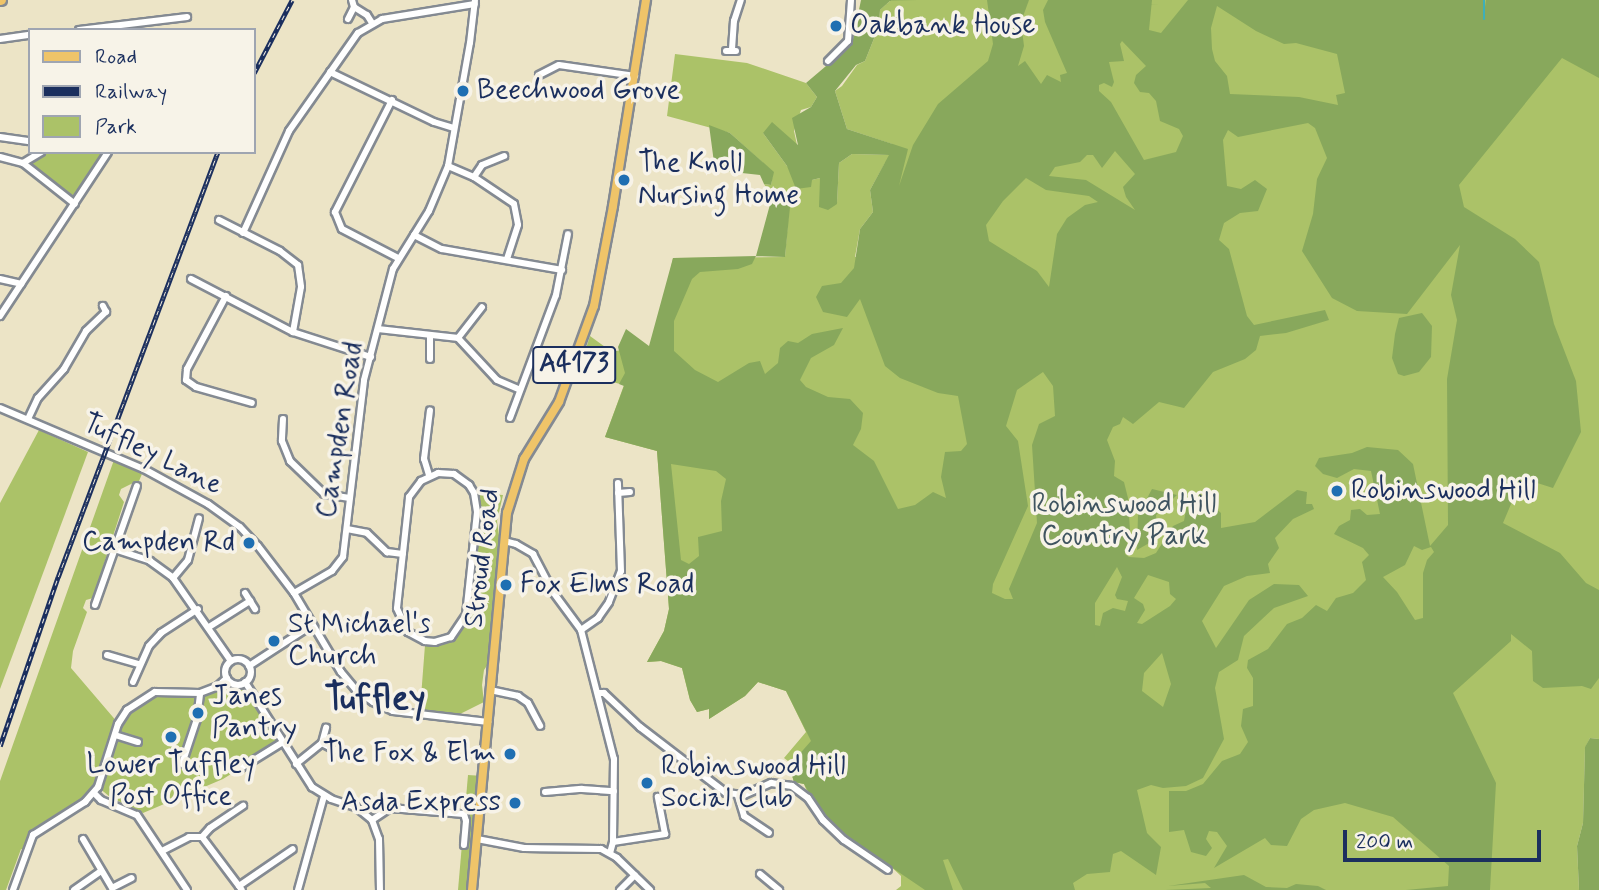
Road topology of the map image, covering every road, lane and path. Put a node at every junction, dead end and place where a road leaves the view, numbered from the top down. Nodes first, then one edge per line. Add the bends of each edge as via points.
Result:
1 (646, 0) edge
2 (741, 0) edge
3 (851, 0) edge
4 (475, 2) edge
5 (353, 4) edge
6 (187, 17) dead end
7 (348, 19) dead end
8 (372, 23) junction
9 (97, 28) edge
10 (28, 35) edge
11 (0, 38) edge
12 (731, 50) dead end
13 (828, 61) dead end
14 (330, 72) junction
15 (544, 75) dead end
16 (635, 76) junction
17 (392, 100) junction
18 (454, 128) junction
19 (0, 137) edge
20 (28, 141) edge
21 (38, 154) edge
22 (107, 154) edge
23 (0, 157) edge
24 (503, 157) dead end
25 (23, 163) junction
26 (448, 166) junction
27 (474, 177) junction
28 (75, 204) junction
29 (219, 220) dead end
30 (243, 233) junction
31 (568, 234) dead end
32 (414, 235) junction
33 (556, 243) dead end
34 (566, 245) junction
35 (401, 255) junction
36 (507, 259) junction
37 (562, 270) junction
38 (0, 279) edge
39 (191, 279) dead end
40 (21, 284) junction
41 (226, 296) junction
42 (482, 307) dead end
43 (107, 311) dead end
44 (0, 316) edge
45 (378, 329) junction
46 (293, 332) junction
47 (430, 335) junction
48 (458, 338) junction
49 (371, 357) junction
50 (430, 359) dead end
51 (520, 390) junction
52 (252, 403) dead end
53 (0, 408) edge
54 (430, 410) dead end
55 (510, 418) dead end
56 (28, 419) junction
57 (283, 419) dead end
58 (429, 475) junction
59 (618, 484) dead end
60 (137, 486) dead end
61 (123, 492) dead end
62 (631, 492) dead end
63 (618, 493) junction
64 (134, 496) junction
65 (351, 498) junction
66 (199, 518) dead end
67 (347, 529) junction
68 (504, 541) junction
69 (114, 549) junction
70 (403, 554) junction
71 (173, 578) junction
72 (245, 593) dead end
73 (295, 593) junction
74 (250, 601) junction
75 (95, 605) dead end
76 (198, 609) junction
77 (255, 609) dead end
78 (312, 625) junction
79 (209, 627) junction
80 (581, 630) junction
81 (107, 655) dead end
82 (231, 661) junction
83 (139, 664) junction
84 (250, 666) junction
85 (227, 678) junction
86 (133, 682) dead end
87 (245, 682) junction
88 (490, 690) junction
89 (598, 692) junction
90 (200, 693) junction
91 (488, 722) junction
92 (540, 722) dead end
93 (326, 728) dead end
94 (115, 736) junction
95 (138, 743) dead end
96 (283, 743) junction
97 (323, 743) junction
98 (335, 750) dead end
99 (182, 764) dead end
100 (296, 764) junction
101 (241, 768) dead end
102 (614, 791) junction
103 (545, 792) dead end
104 (94, 793) junction
105 (324, 796) junction
106 (738, 796) junction
107 (658, 797) dead end
108 (231, 803) dead end
109 (243, 806) dead end
110 (236, 810) junction
111 (372, 820) junction
112 (769, 833) dead end
113 (202, 837) junction
114 (83, 839) dead end
115 (477, 839) junction
116 (613, 842) junction
117 (464, 845) dead end
118 (293, 849) dead end
119 (162, 851) junction
120 (610, 853) junction
121 (888, 870) dead end
122 (101, 871) junction
123 (761, 874) dead end
124 (635, 875) junction
125 (132, 878) dead end
126 (240, 888) edge
127 (13, 890) edge
128 (74, 890) edge
129 (187, 890) edge
130 (298, 890) edge
131 (380, 890) edge
132 (472, 890) edge
133 (620, 890) edge
134 (650, 890) edge
135 (779, 890) edge

1 - 16 main road, Stroud Road / A4173
2 - 12 street
3 - 13 street via 848,41
4 - 8 street
4 - 18 street, Campden Road
5 - 7 street
5 - 8 street
6 - 9 street
8 - 14 street via 358,33
10 - 11 street
14 - 17 street
14 - 30 street via 289,131
15 - 16 street via 559,65
16 - 68 main road, Stroud Road / A4173 via 594,306 559,402 515,482
17 - 18 street
17 - 35 street via 335,212 342,229
18 - 26 street, Campden Road
19 - 20 street
21 - 25 street
22 - 28 street
23 - 25 street
24 - 27 street via 482,165
25 - 28 street
26 - 27 street
26 - 32 street, Campden Road
27 - 36 street via 514,205 518,225
28 - 40 street
29 - 30 street
30 - 46 street via 298,265 301,287
31 - 34 street
32 - 35 street, Campden Road
32 - 36 street via 442,249
33 - 34 street
34 - 37 street
35 - 45 street, Campden Road via 389,281
36 - 37 street
37 - 51 street
38 - 40 street
39 - 41 street
40 - 44 street
41 - 46 street
41 - 52 street via 187,369 186,380
42 - 48 street
43 - 56 street via 86,331
45 - 47 street
45 - 49 street, Campden Road
46 - 49 street
47 - 48 street
47 - 50 street
48 - 51 street via 497,380
49 - 65 street, Campden Road via 364,380
51 - 55 street
53 - 56 street, Tuffley Lane
54 - 58 street via 424,459
56 - 73 street, Tuffley Lane via 144,469 208,504 258,545
57 - 65 street via 282,440 290,461 324,494
58 - 70 street via 410,497
58 - 70 street via 446,473 463,479 477,501 466,615 451,637 425,641 402,626 397,608
59 - 63 street
60 - 64 street
61 - 64 street
62 - 63 street
63 - 80 street via 621,570 609,602 598,618
64 - 69 street
65 - 67 street, Campden Road
66 - 71 street via 188,560
67 - 70 street via 367,533 387,552
67 - 73 street, Campden Road via 337,566
68 - 80 street via 534,554 552,592
68 - 88 main road, Stroud Road / A4173
69 - 71 street via 150,561
69 - 75 street
71 - 76 street
72 - 74 street
73 - 78 street, Tuffley Lane
74 - 77 street
74 - 79 street
76 - 79 street
76 - 83 street via 161,633
78 - 84 street
78 - 91 street, Tuffley Lane via 341,673 373,702 393,711
79 - 82 street
80 - 89 street
81 - 83 street
82 - 84 street via 241,659
82 - 85 street
83 - 86 street
84 - 87 street
85 - 87 street via 236,684
85 - 90 street
87 - 96 street
88 - 91 main road, Stroud Road / A4173
88 - 92 street via 528,702
89 - 102 street via 614,759
89 - 106 street via 704,778
90 - 94 street via 167,690 146,695 127,710
90 - 99 street
91 - 115 main road, Stroud Road / A4173
93 - 97 street
94 - 95 street
94 - 104 street
96 - 100 street
96 - 101 street
97 - 98 street
97 - 100 street
100 - 105 street
102 - 103 street
102 - 116 street
104 - 119 street via 137,815
104 - 127 street via 33,835
105 - 111 street via 356,807
105 - 130 street
106 - 112 street via 744,816
106 - 121 street via 771,783 792,786 844,840
107 - 116 street via 664,834
108 - 110 street
109 - 110 street
110 - 113 street
111 - 117 street via 390,808 464,814
111 - 131 street via 379,839
113 - 119 street via 189,837
113 - 126 street
114 - 122 street
115 - 120 street via 524,848 591,848
115 - 132 main road, Stroud Road / A4173
116 - 120 street
118 - 126 street
119 - 129 street
120 - 124 street
122 - 125 street via 112,888
122 - 128 street
123 - 135 street
124 - 133 street
124 - 134 street

